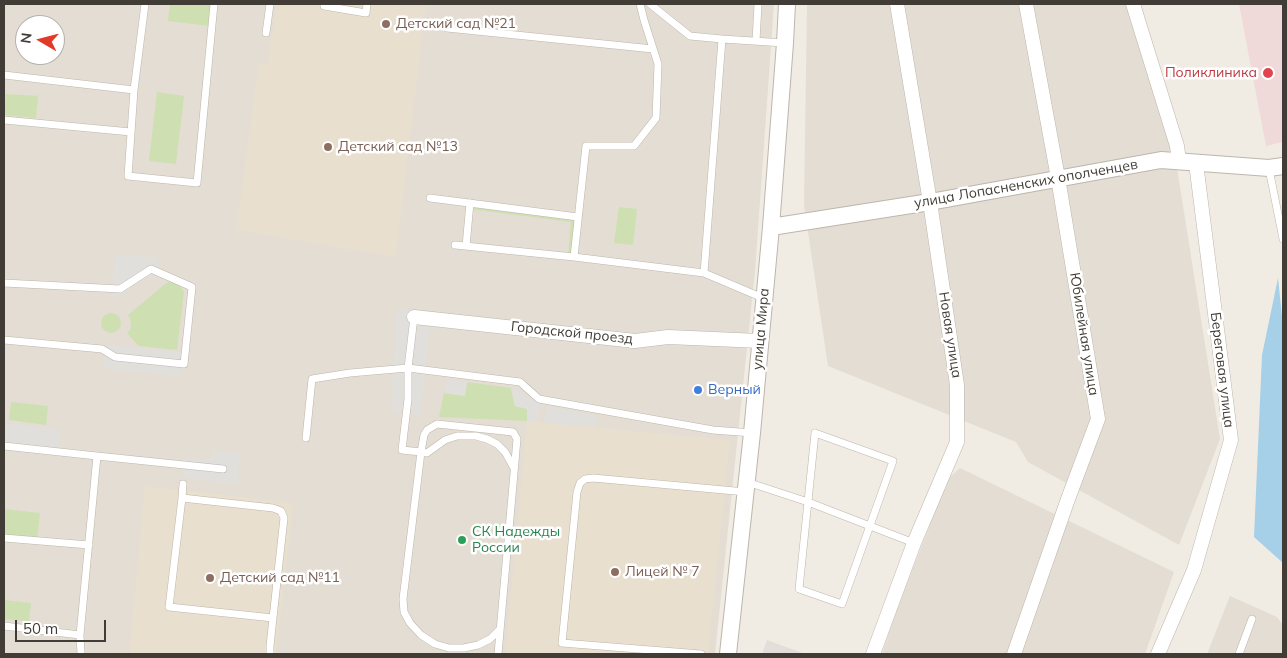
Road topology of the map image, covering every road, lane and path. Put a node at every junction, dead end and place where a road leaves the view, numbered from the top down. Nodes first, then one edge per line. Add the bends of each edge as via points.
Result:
1 (145, 4) edge
2 (214, 4) edge
3 (270, 4) edge
4 (324, 4) edge
5 (367, 4) edge
6 (640, 4) edge
7 (650, 4) edge
8 (758, 4) edge
9 (787, 4) edge
10 (897, 4) edge
11 (1026, 4) edge
12 (1133, 4) edge
13 (447, 28) dead end
14 (266, 33) dead end
15 (722, 39) junction
16 (756, 41) junction
17 (785, 43) junction
18 (653, 49) junction
19 (4, 75) edge
20 (134, 90) junction
21 (4, 120) edge
22 (131, 132) junction
23 (1179, 161) junction
24 (1196, 163) junction
25 (1276, 167) edge
26 (1058, 178) junction
27 (430, 198) dead end
28 (930, 202) junction
29 (470, 203) junction
30 (578, 217) junction
31 (770, 227) junction
32 (1283, 240) edge
33 (455, 245) dead end
34 (466, 246) junction
35 (574, 256) junction
36 (704, 273) junction
37 (4, 283) edge
38 (764, 298) junction
39 (414, 317) joint
40 (4, 340) edge
41 (760, 341) junction
42 (408, 368) junction
43 (752, 433) junction
44 (306, 438) dead end
45 (4, 446) edge
46 (422, 452) junction
47 (97, 456) junction
48 (223, 469) dead end
49 (515, 469) junction
50 (183, 484) dead end
51 (746, 487) junction
52 (182, 498) junction
53 (808, 502) junction
54 (869, 526) junction
55 (4, 538) edge
56 (914, 543) junction
57 (89, 546) junction
58 (273, 618) junction
59 (1252, 619) dead end
60 (4, 626) edge
61 (500, 629) junction
62 (80, 635) junction
63 (82, 654) edge
64 (270, 654) edge
65 (498, 654) edge
66 (701, 654) edge
67 (728, 654) edge
68 (873, 654) edge
69 (1014, 654) edge
70 (1158, 654) edge
71 (1239, 654) edge

1 - 20 lane
2 - 22 lane via 197,183 128,176
3 - 14 lane
4 - 5 lane via 366,13
6 - 18 lane
7 - 15 lane via 690,36
8 - 16 lane
9 - 17 street, улица Мира
10 - 28 street, Новая улица
11 - 26 street, Юбилейная улица
12 - 23 street
13 - 18 lane
15 - 16 lane
15 - 36 lane
16 - 17 lane
17 - 31 street, улица Мира
18 - 30 lane via 658,64 656,118 634,146 586,146
19 - 20 lane
20 - 22 lane
21 - 22 lane
23 - 24 street, улица Лопасненских ополченцев
23 - 26 street, улица Лопасненских ополченцев via 1161,160
24 - 25 street, улица Лопасненских ополченцев
24 - 70 street, Береговая улица via 1231,440 1194,570
25 - 32 lane
26 - 28 street, улица Лопасненских ополченцев
26 - 69 street, Юбилейная улица via 1098,419
27 - 29 lane
28 - 31 street, улица Лопасненских ополченцев
28 - 56 street, Новая улица via 958,385 957,442
29 - 30 lane
29 - 34 lane
30 - 35 lane
31 - 38 street, улица Мира
33 - 34 lane
34 - 35 lane
35 - 36 lane
36 - 38 lane
37 - 40 lane via 120,289 150,269 192,287 184,364 115,357 102,349
38 - 41 street, улица Мира
39 - 41 street, Городской проезд via 636,341 668,337
39 - 42 lane
41 - 43 street, улица Мира
42 - 43 lane via 520,382 539,399 713,430
42 - 44 lane via 312,379
42 - 46 lane via 402,450
43 - 51 street, улица Мира
45 - 47 lane
46 - 49 lane via 427,453 457,436 476,436 497,444
46 - 49 lane via 424,435 436,424 513,432 517,439
46 - 61 lane via 404,612 421,635 449,648 478,645
47 - 48 lane
47 - 57 lane
49 - 61 lane
50 - 52 lane
51 - 53 lane
51 - 66 lane via 593,478 580,483 577,492 562,643
51 - 67 street, улица Мира
52 - 58 lane via 281,511 284,518
52 - 58 lane via 169,607
53 - 54 lane
53 - 54 lane via 799,588 842,604
53 - 54 lane via 815,433 893,461
54 - 56 lane
55 - 57 lane
56 - 68 street, Новая улица
57 - 62 lane
58 - 64 lane
59 - 71 lane
60 - 62 lane
61 - 65 lane
62 - 63 lane

